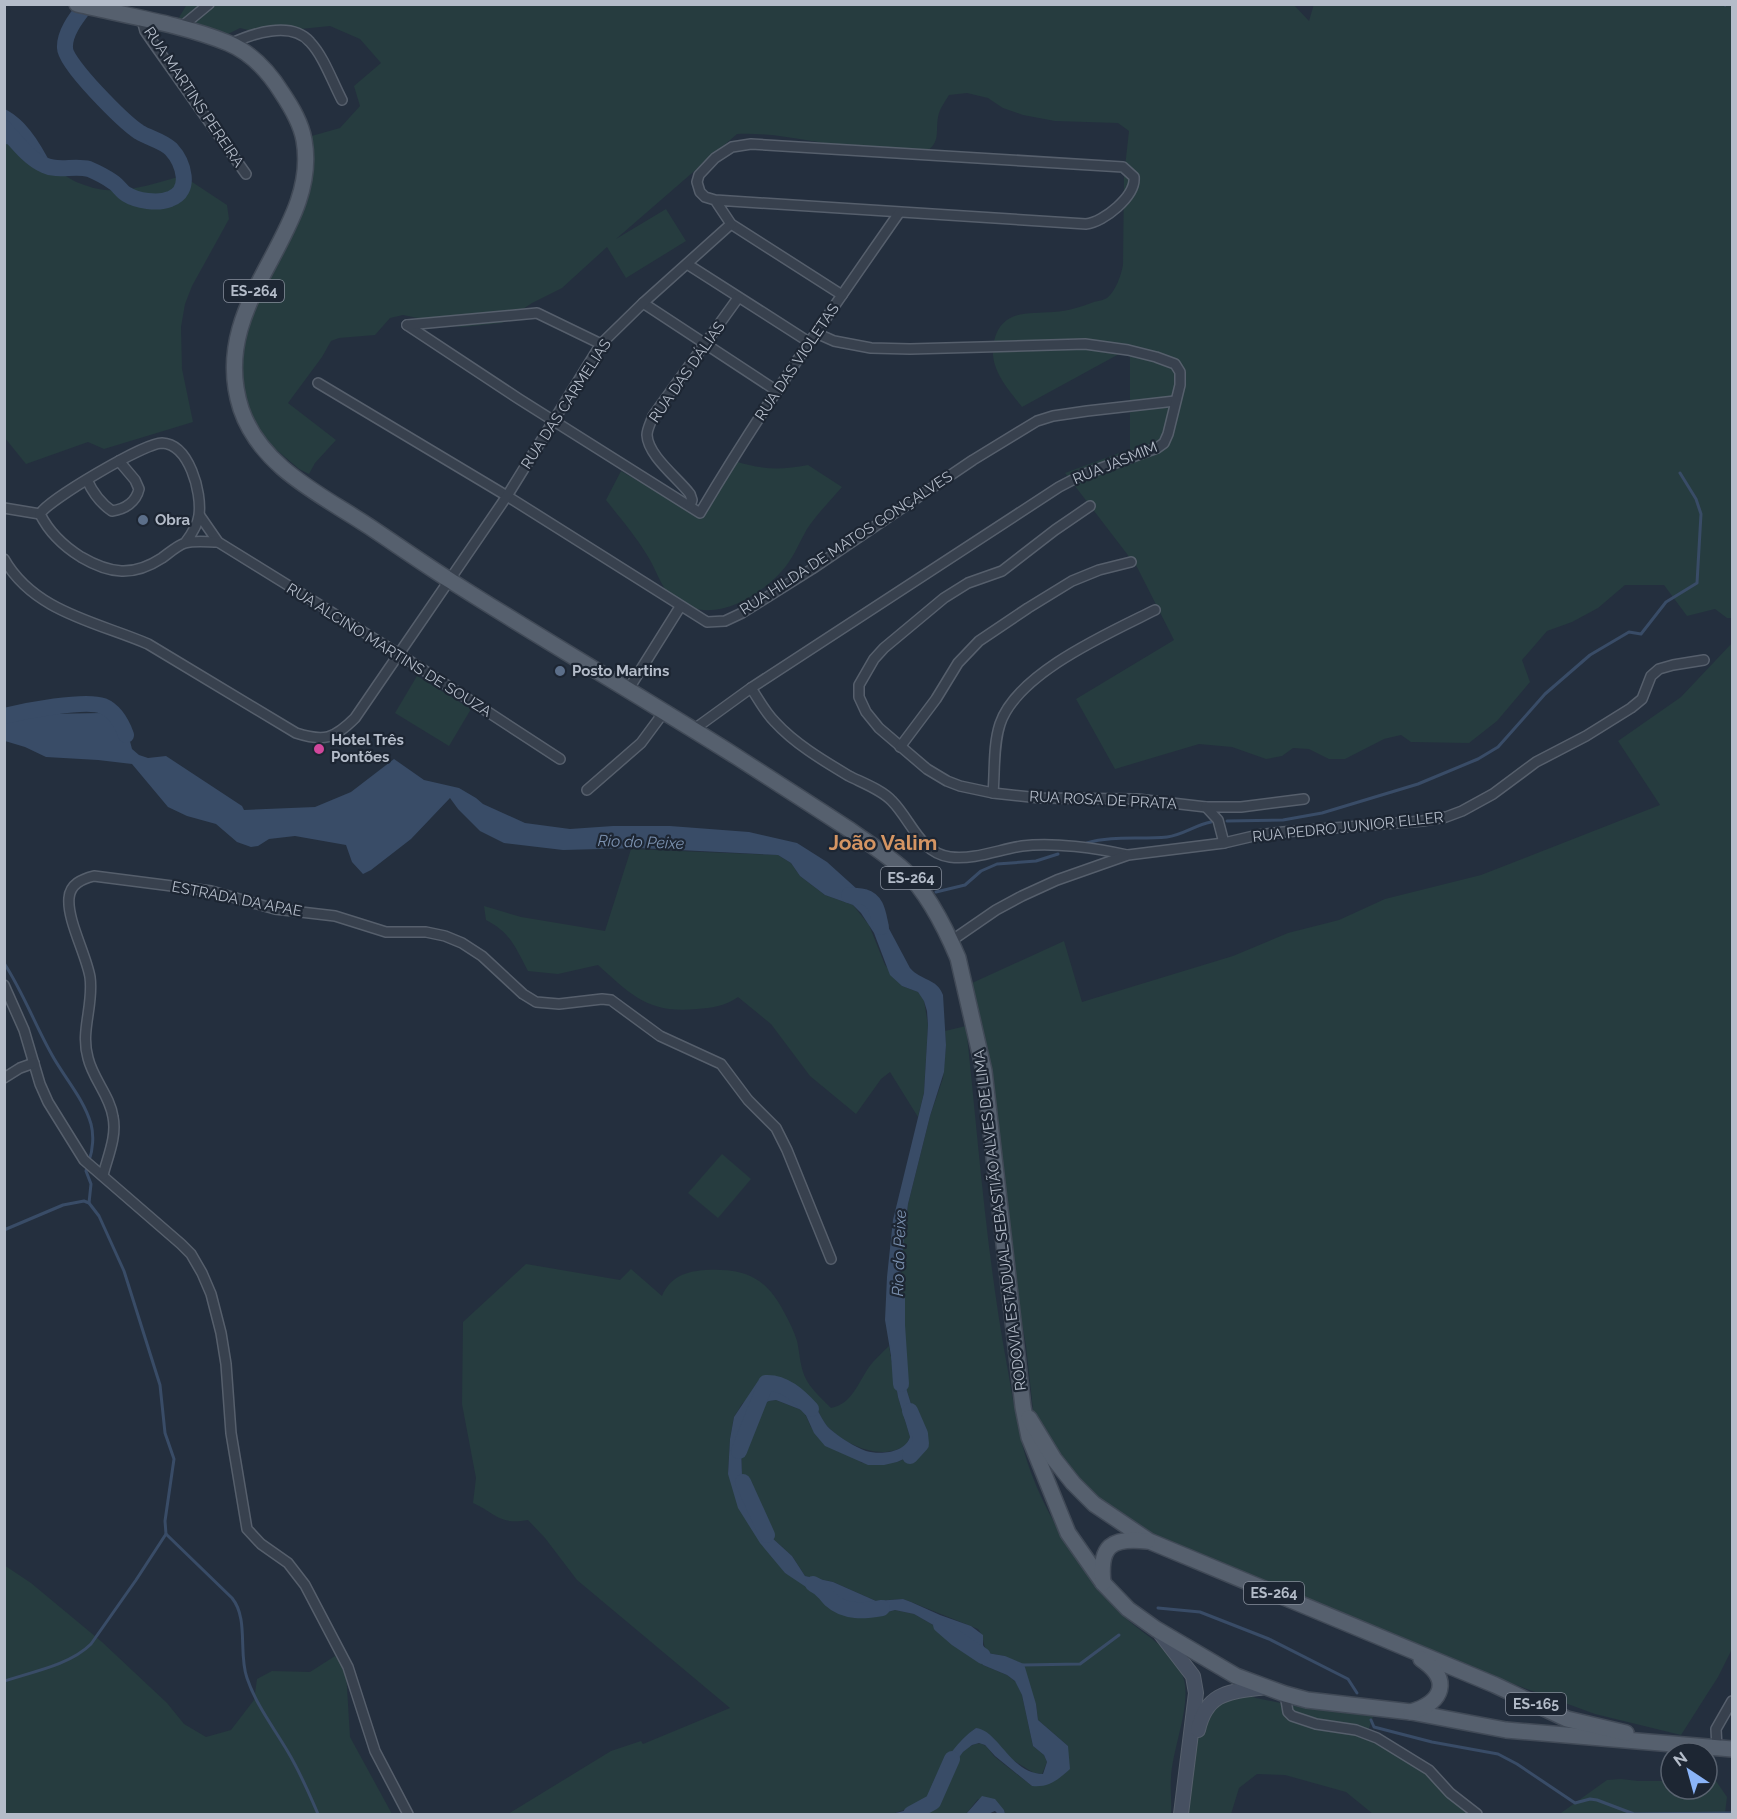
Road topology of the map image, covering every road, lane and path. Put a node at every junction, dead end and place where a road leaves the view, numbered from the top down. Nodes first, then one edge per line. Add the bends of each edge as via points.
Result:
1 (77, 4) edge
2 (209, 4) edge
3 (142, 20) junction
4 (180, 28) junction
5 (230, 44) junction
6 (342, 100) dead end
7 (246, 174) dead end
8 (715, 200) junction
9 (899, 213) junction
10 (731, 224) junction
11 (687, 264) junction
12 (842, 295) junction
13 (738, 298) junction
14 (643, 303) junction
15 (816, 333) junction
16 (808, 342) junction
17 (601, 344) junction
18 (706, 344) junction
19 (318, 383) dead end
20 (777, 391) junction
21 (1175, 401) junction
22 (554, 421) junction
23 (119, 461) junction
24 (87, 480) junction
25 (507, 496) junction
26 (1090, 506) dead end
27 (690, 507) junction
28 (4, 508) edge
29 (40, 514) junction
30 (200, 516) junction
31 (218, 542) junction
32 (185, 543) junction
33 (4, 559) edge
34 (1131, 562) dead end
35 (450, 581) junction
36 (680, 607) junction
37 (1155, 610) dead end
38 (399, 654) junction
39 (1704, 660) dead end
40 (752, 688) junction
41 (628, 690) junction
42 (664, 712) junction
43 (693, 730) junction
44 (900, 747) junction
45 (560, 759) dead end
46 (587, 790) dead end
47 (993, 793) junction
48 (1304, 799) dead end
49 (1206, 807) junction
50 (1224, 843) junction
51 (1128, 855) junction
52 (951, 941) junction
53 (4, 986) edge
54 (34, 1063) junction
55 (4, 1078) edge
56 (103, 1174) junction
57 (831, 1259) dead end
58 (1023, 1407) junction
59 (1149, 1541) junction
60 (1103, 1583) junction
61 (1156, 1629) junction
62 (1399, 1644) junction
63 (1266, 1687) junction
64 (1285, 1695) junction
65 (1732, 1701) edge
66 (1411, 1712) junction
67 (1662, 1741) edge
68 (1659, 1743) edge
69 (1725, 1749) edge
70 (1181, 1811) edge
71 (408, 1815) edge
72 (1477, 1815) edge

1 - 3 main road, ES-264
2 - 4 street
3 - 4 main road, ES-264
3 - 7 street, RUA MARTINS PEREIRA via 145,31
4 - 5 main road, ES-264
5 - 6 street via 255,34 296,33 311,42
5 - 35 main road, ES-264 via 256,60 280,88 300,124 305,152 299,198 254,291 237,338 234,367 242,409 261,447 283,469
8 - 9 street
8 - 9 street via 700,192 699,176 723,151 739,145 1123,167 1135,180 1118,206 1094,223
8 - 10 street
9 - 12 street, RUA DAS VIOLETAS
10 - 11 street, RUA DAS CARMELIAS
10 - 12 street
11 - 13 street
11 - 14 street, RUA DAS CARMELIAS
12 - 15 street, RUA DAS VIOLETAS
13 - 16 street
13 - 18 street, RUA DAS DÁLIAS
14 - 17 street, RUA DAS CARMELIAS
14 - 18 street
15 - 16 street, RUA DAS VIOLETAS
15 - 21 street, RUA JASMIM via 871,348 1085,344 1128,350 1176,364 1181,376
16 - 20 street, RUA DAS VIOLETAS
17 - 22 street, RUA DAS CARMELIAS
17 - 22 street via 537,313 407,325
18 - 20 street
18 - 27 street, RUA DAS DÁLIAS via 653,417 647,434 655,453 690,494
19 - 25 street, RUA HILDA DE MATOS GONÇALVES
20 - 27 street, RUA DAS VIOLETAS via 700,513
21 - 36 street, RUA HILDA DE MATOS GONÇALVES via 1037,421 742,613 725,621 707,622
21 - 40 street, RUA JASMIM via 1167,438 1161,446 1059,487
22 - 25 street, RUA DAS CARMELIAS
22 - 27 street
23 - 24 street, RUA ALCINO MARTINS DE SOUZA
23 - 24 street via 139,489 126,507 112,511 98,499
23 - 30 street, RUA ALCINO MARTINS DE SOUZA via 160,443 178,450 195,478
24 - 29 street, RUA ALCINO MARTINS DE SOUZA
25 - 35 street, RUA DAS CARMELIAS
25 - 36 street, RUA HILDA DE MATOS GONÇALVES
26 - 44 street, RUA ROSA DE PRATA via 1002,571 968,583 944,598 874,659 859,685 859,697 879,728
28 - 29 street
29 - 32 street via 54,535 74,552 113,571 130,572
30 - 31 street, RUA ALCINO MARTINS DE SOUZA
30 - 32 street
31 - 32 street
31 - 38 street, RUA ALCINO MARTINS DE SOUZA
33 - 38 street, RUA DAS CARMELIAS via 30,590 53,606 148,644 296,733 315,739 342,730 355,718
34 - 44 street via 1072,582 979,641 958,663
35 - 38 street, RUA DAS CARMELIAS
35 - 41 main road, RODOVIA ESTADUAL SEBASTIÃO ALVES DE LIMA / ES-264
36 - 41 street
37 - 47 street via 1064,659 1021,693 1000,724
38 - 45 street, RUA ALCINO MARTINS DE SOUZA
39 - 50 street, RUA PEDRO JUNIOR ELLER via 1659,669 1638,702 1462,811 1446,817 1283,832
40 - 43 street, RUA JASMIM
40 - 51 street via 775,722 790,736 888,797 918,837 938,853 966,857 1034,846 1089,848
41 - 42 main road, RODOVIA ESTADUAL SEBASTIÃO ALVES DE LIMA / ES-264
42 - 43 main road, RODOVIA ESTADUAL SEBASTIÃO ALVES DE LIMA / ES-264
42 - 46 street via 641,743
43 - 52 main road, RODOVIA ESTADUAL SEBASTIÃO ALVES DE LIMA / ES-264 via 890,858 916,884
44 - 47 street, RUA ROSA DE PRATA via 947,781
47 - 49 street, RUA ROSA DE PRATA via 1040,798 1137,799
48 - 49 street, RUA ROSA DE PRATA
49 - 50 street via 1218,820
50 - 51 street, RUA PEDRO JUNIOR ELLER
51 - 52 street, RUA PEDRO JUNIOR ELLER via 1022,896
52 - 58 main road, RODOVIA ESTADUAL SEBASTIÃO ALVES DE LIMA / ES-264 via 964,977 984,1071
53 - 54 street
54 - 55 street
54 - 56 street via 48,1102 84,1160
56 - 57 street, ESTRADA DA APAE via 113,1117 87,1057 85,1029 90,976 69,904 74,886 94,876 211,891 255,905 335,916 386,932 445,936 482,956 536,1002 611,1000 660,1036 721,1064 776,1128
56 - 71 street via 191,1254 202,1274 224,1348 231,1433 247,1529 288,1563 305,1585 348,1667 375,1751
58 - 59 main road, RODOVIA ESTADUAL SEBASTIÃO ALVES DE LIMA / ES-264 via 1073,1483 1094,1504
58 - 60 main road, RODOVIA ESTADUAL SEBASTIÃO ALVES DE LIMA / ES-264 via 1029,1437 1068,1533
59 - 60 main road via 1130,1539 1109,1548 1101,1564
59 - 62 main road, RODOVIA ESTADUAL SEBASTIÃO ALVES DE LIMA / ES-264
60 - 61 main road, RODOVIA ESTADUAL SEBASTIÃO ALVES DE LIMA / ES-264 via 1128,1609
61 - 63 main road, RODOVIA ESTADUAL SEBASTIÃO ALVES DE LIMA / ES-264 via 1236,1676
61 - 70 main road via 1193,1676 1196,1693
62 - 66 main road via 1435,1668 1440,1678 1436,1699
62 - 67 main road, RODOVIA ESTADUAL SEBASTIÃO ALVES DE LIMA / ES-165 via 1567,1719
63 - 64 main road, RODOVIA ESTADUAL SEBASTIÃO ALVES DE LIMA / ES-264
63 - 70 main road via 1228,1692 1201,1715
64 - 66 main road, RODOVIA ESTADUAL SEBASTIÃO ALVES DE LIMA / ES-264
64 - 72 street via 1292,1716 1377,1738 1428,1770
65 - 69 street via 1716,1729
66 - 68 main road, RODOVIA ESTADUAL SEBASTIÃO ALVES DE LIMA / ES-165 via 1506,1730

